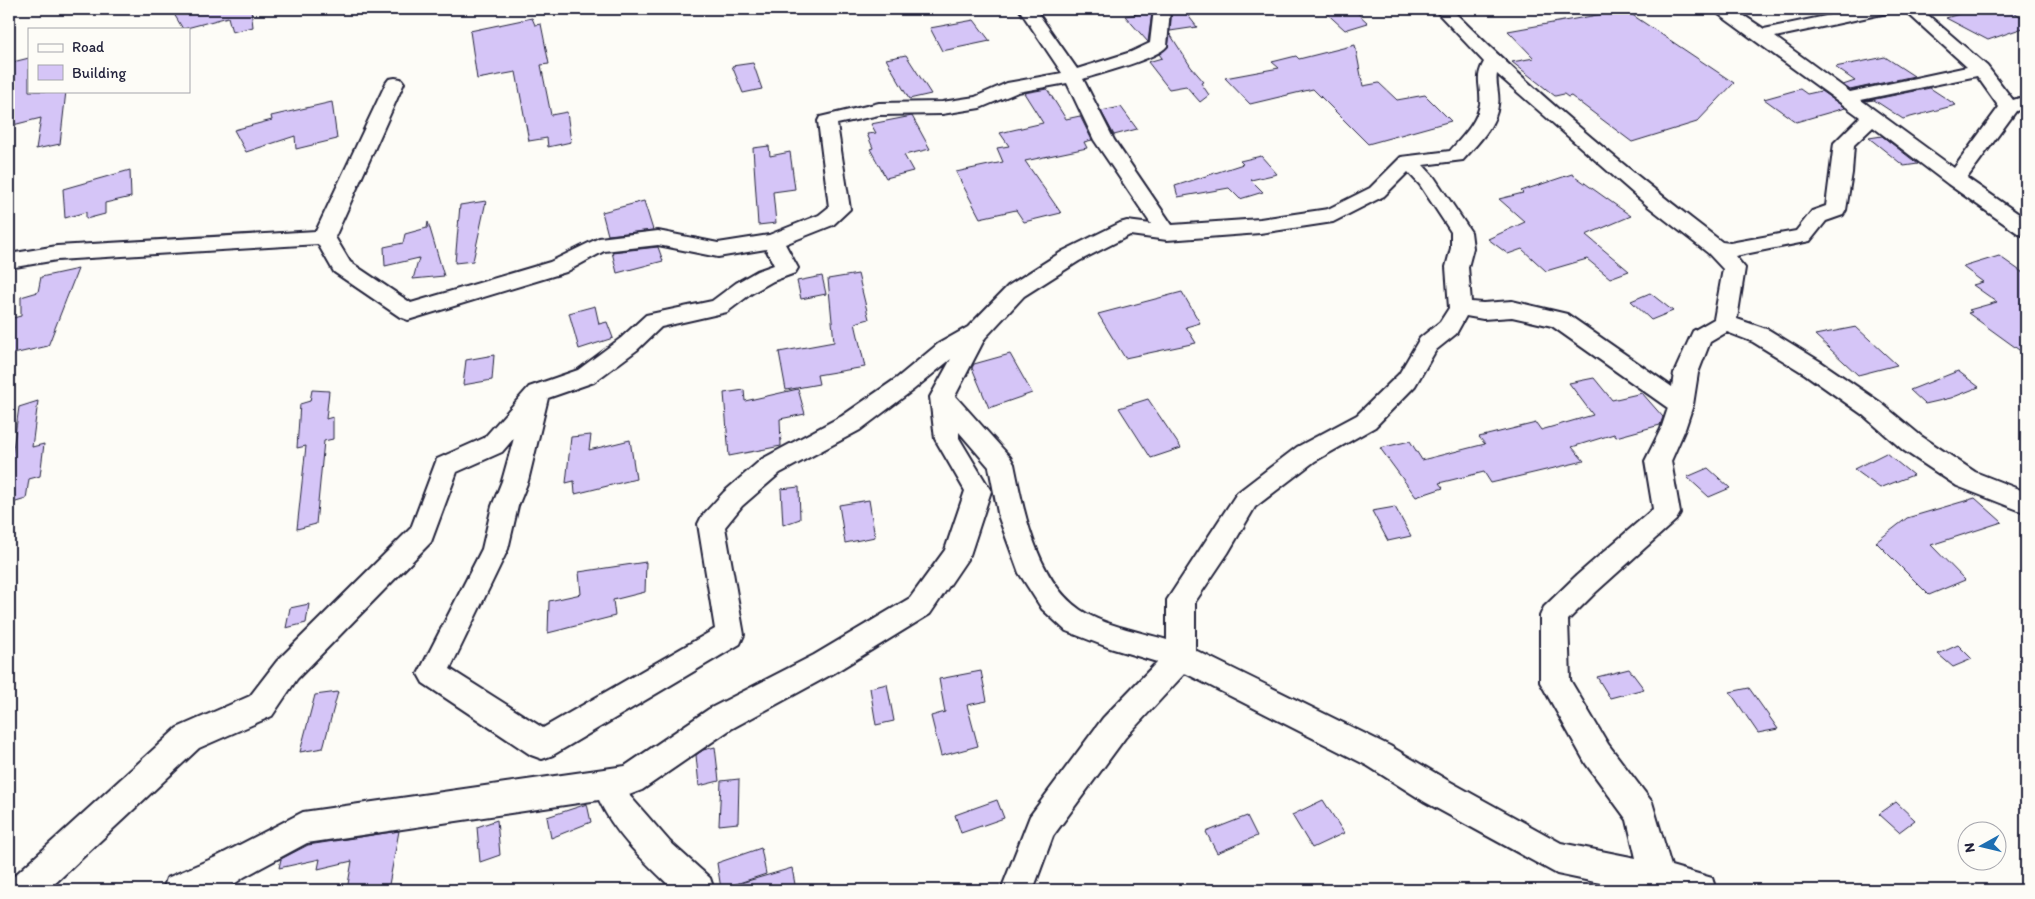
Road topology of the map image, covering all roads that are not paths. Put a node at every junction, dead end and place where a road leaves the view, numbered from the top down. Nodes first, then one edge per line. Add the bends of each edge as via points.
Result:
1 (1027, 9) edge
2 (1162, 9) edge
3 (1442, 9) edge
4 (1723, 9) edge
5 (1881, 9) edge
6 (1911, 9) edge
7 (1762, 35) junction
8 (1494, 61) junction
9 (1981, 70) junction
10 (1073, 76) junction
11 (395, 83) dead end
12 (1846, 98) junction
13 (2018, 105) edge
14 (1872, 117) junction
15 (1408, 161) junction
16 (1956, 180) junction
17 (2026, 229) edge
18 (1167, 233) junction
19 (324, 237) junction
20 (773, 241) junction
21 (1716, 248) junction
22 (9, 261) edge
23 (1460, 308) junction
24 (1726, 323) junction
25 (976, 333) junction
26 (537, 394) junction
27 (942, 397) junction
28 (1681, 405) junction
29 (2026, 503) edge
30 (1181, 656) junction
31 (608, 784) junction
32 (232, 865) junction
33 (1646, 885) edge
34 (24, 890) edge
35 (179, 890) edge
36 (200, 890) edge
37 (698, 890) edge
38 (1017, 890) edge
39 (1700, 890) edge

1 - 10 street
2 - 10 street via 1158,46
3 - 8 street
4 - 7 street
5 - 7 street
6 - 9 street
7 - 12 street
8 - 15 street via 1486,72 1489,109 1475,134 1456,156
8 - 21 street via 1656,202
9 - 12 street
9 - 13 street
10 - 18 street via 1104,140
10 - 20 street via 1013,87 980,102 942,108 879,109 827,121 840,209 826,220
11 - 19 street
12 - 14 street
13 - 16 street
14 - 16 street
14 - 21 street via 1844,143 1836,210 1819,216 1803,236 1730,250
15 - 18 street via 1377,192 1333,215 1260,226
15 - 23 street via 1427,181 1462,232 1457,268
16 - 17 street
18 - 25 street via 1127,228 1071,256 1016,291
19 - 20 street via 342,267 408,312 558,267 599,245 658,238 718,250
19 - 22 street via 57,253
20 - 26 street via 788,268 758,280 719,307 654,321 586,376
21 - 24 street via 1734,268
23 - 28 street via 1483,311 1512,309 1559,320
23 - 30 street via 1448,328 1428,344 1407,380 1366,421 1306,454 1246,500 1181,600
24 - 28 street via 1700,337 1686,373
24 - 29 street via 1762,336 1813,368 1872,409 1912,444 1966,479
25 - 26 street via 946,350 851,423 770,466 711,524 730,635 542,745 433,674 495,549
25 - 27 street
26 - 34 street via 493,446 446,466 422,534 287,670 261,706 188,738
27 - 30 street via 1001,464 1012,518 1033,573 1052,601 1076,622 1110,636
27 - 31 street via 947,440 978,491 957,555 920,606 824,664 720,719 630,780
28 - 33 street via 1658,461 1667,513 1554,616 1555,682 1597,754 1641,813
30 - 33 street via 1379,756 1557,858
30 - 38 street via 1114,728 1041,827
31 - 32 street via 303,828
31 - 37 street via 619,808
32 - 35 street
32 - 36 street
33 - 39 street

